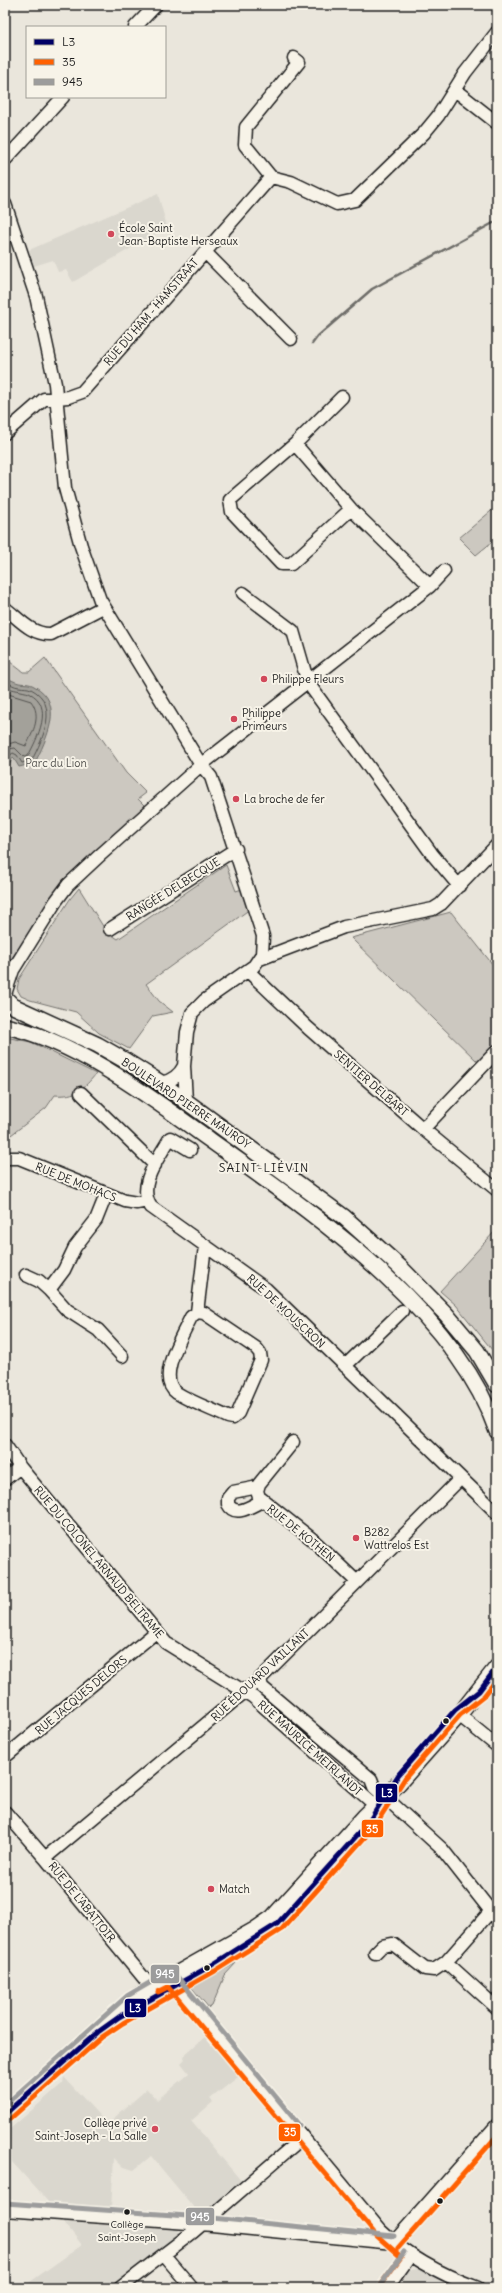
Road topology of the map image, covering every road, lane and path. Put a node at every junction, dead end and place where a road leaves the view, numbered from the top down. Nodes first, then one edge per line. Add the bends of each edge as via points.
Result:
1 (156, 5) edge
2 (136, 26) edge
3 (497, 32) edge
4 (294, 58) dead end
5 (455, 90) junction
6 (63, 98) edge
7 (497, 123) edge
8 (5, 160) edge
9 (271, 177) junction
10 (5, 204) edge
11 (205, 252) junction
12 (291, 339) dead end
13 (56, 398) junction
14 (342, 398) dead end
15 (8, 425) edge
16 (295, 444) junction
17 (351, 509) junction
18 (444, 572) dead end
19 (430, 586) junction
20 (243, 593) dead end
21 (103, 607) junction
22 (5, 608) edge
23 (308, 683) junction
24 (201, 765) junction
25 (497, 845) edge
26 (236, 850) junction
27 (459, 886) junction
28 (110, 929) dead end
29 (24, 951) junction
30 (260, 959) junction
31 (248, 971) junction
32 (5, 972) edge
33 (6, 996) edge
34 (5, 1015) edge
35 (5, 1026) edge
36 (497, 1051) edge
37 (184, 1066) junction
38 (161, 1083) junction
39 (81, 1093) dead end
40 (186, 1101) junction
41 (423, 1129) junction
42 (190, 1150) dead end
43 (5, 1158) edge
44 (155, 1165) junction
45 (497, 1190) edge
46 (106, 1195) junction
47 (148, 1201) junction
48 (206, 1246) junction
49 (26, 1275) dead end
50 (49, 1290) junction
51 (402, 1310) dead end
52 (197, 1312) junction
53 (122, 1356) dead end
54 (345, 1366) junction
55 (497, 1385) edge
56 (497, 1431) edge
57 (293, 1442) dead end
58 (5, 1446) edge
59 (20, 1467) junction
60 (461, 1478) junction
61 (5, 1480) edge
62 (258, 1487) junction
63 (482, 1497) junction
64 (262, 1501) junction
65 (497, 1505) edge
66 (497, 1513) edge
67 (357, 1582) junction
68 (156, 1632) junction
69 (497, 1667) edge
70 (260, 1679) junction
71 (245, 1692) junction
72 (459, 1715) junction
73 (315, 1731) junction
74 (303, 1742) junction
75 (497, 1746) edge
76 (5, 1757) edge
77 (380, 1801) junction
78 (5, 1812) edge
79 (45, 1858) junction
80 (494, 1915) edge
81 (375, 1953) dead end
82 (446, 1962) junction
83 (172, 1982) junction
84 (154, 1991) junction
85 (497, 2008) edge
86 (5, 2114) edge
87 (497, 2125) edge
88 (302, 2138) junction
89 (5, 2210) edge
90 (202, 2224) junction
91 (393, 2243) junction
92 (164, 2255) junction
93 (410, 2256) junction
94 (120, 2288) edge
95 (192, 2288) edge
96 (387, 2288) edge
97 (478, 2288) edge

1 - 2 street
3 - 5 street
4 - 9 street via 299,62 246,127 245,145
5 - 7 street
5 - 9 street via 424,133 355,200 337,204 291,182
6 - 8 street
9 - 11 street, RUE DU HAM - HAMSTRAAT
10 - 13 street via 36,296
11 - 12 street
11 - 13 street, RUE DU HAM - HAMSTRAAT via 82,392
13 - 15 street, RUE DU HAM - HAMSTRAAT via 44,399
13 - 21 street via 65,488 81,546
14 - 16 street
16 - 17 street
16 - 17 street via 230,500 232,512 281,564 291,564
17 - 19 street
18 - 19 street
19 - 23 street
20 - 23 street via 292,631
21 - 22 street via 51,634 37,634
21 - 24 street
23 - 24 street
23 - 27 street via 432,854
24 - 26 street via 211,777
24 - 29 street via 68,885
25 - 27 street
26 - 28 street, RANGÉE DELBECQUE
26 - 30 street via 263,936
27 - 30 street via 433,910 344,927
29 - 32 street
29 - 33 street via 10,976
30 - 31 street
31 - 37 street via 204,1001 192,1013 187,1032
31 - 41 street, SENTIER DELBART via 308,1028
33 - 34 main road
33 - 38 main road, BOULEVARD PIERRE MAUROY via 13,1006 98,1045
35 - 56 main road, BOULEVARD PIERRE MAUROY via 48,1040 146,1094 324,1222 400,1291 453,1350 476,1383
36 - 41 street
37 - 38 street via 181,1074
37 - 40 street
38 - 40 main road, BOULEVARD PIERRE MAUROY
39 - 44 street
40 - 55 main road, BOULEVARD PIERRE MAUROY via 317,1196 371,1240 450,1318 477,1351
41 - 45 street, SENTIER DELBART
42 - 44 street via 170,1138
43 - 46 street, RUE DE MOHACS via 19,1158
44 - 47 street via 147,1182
46 - 47 street, RUE DE MOHACS via 131,1203
46 - 50 street via 96,1220
47 - 48 street, RUE DE MOUSCRON via 157,1213
48 - 52 street
48 - 54 street, RUE DE MOUSCRON via 259,1283
49 - 50 street
50 - 53 street via 67,1310 98,1330
51 - 54 street
52 - 52 street via 191,1317 168,1369 168,1380 177,1393 233,1418 238,1413 261,1360 260,1353 204,1313
54 - 60 street, RUE DE MOUSCRON
57 - 62 street
58 - 59 street, RUE DU COLONEL ARNAUD BELTRAME
59 - 61 street
59 - 68 street, RUE DU COLONEL ARNAUD BELTRAME
60 - 63 street, RUE DE MOUSCRON
60 - 67 street, RUE ÉDOUARD VAILLANT
62 - 64 street, RUE DE KOTHEN
62 - 64 street, RUE DE KOTHEN via 233,1492 228,1498 228,1504 238,1512
63 - 65 street, RUE DE MOUSCRON
63 - 66 street, RUE DE MOUSCRON
64 - 67 street, RUE DE KOTHEN via 312,1539
67 - 70 street, RUE ÉDOUARD VAILLANT
68 - 71 street, RUE DU COLONEL ARNAUD BELTRAME via 170,1647
68 - 76 street, RUE JACQUES DELORS
69 - 72 main road
70 - 71 street, RUE ÉDOUARD VAILLANT
70 - 73 street, RUE MAURICE MEIRLANDT via 262,1687
71 - 74 street, RUE MAURICE MEIRLANDT
71 - 79 street, RUE ÉDOUARD VAILLANT
72 - 75 street
72 - 77 main road
73 - 74 street
73 - 77 street, RUE MAURICE MEIRLANDT via 371,1779
74 - 77 street, RUE MAURICE MEIRLANDT
77 - 80 street via 442,1849
77 - 83 main road via 268,1921
78 - 79 street, RUE DE L'ABATTOIR
79 - 84 street, RUE DE L'ABATTOIR
80 - 82 street
81 - 82 street via 382,1946 393,1944 425,1969 434,1970
82 - 85 street
83 - 84 main road
83 - 88 street
84 - 86 main road via 98,2032
87 - 91 street
88 - 90 street
88 - 91 street
89 - 90 street
90 - 91 street
90 - 92 street
91 - 93 street
92 - 94 street
92 - 95 street
93 - 96 street
93 - 97 street

